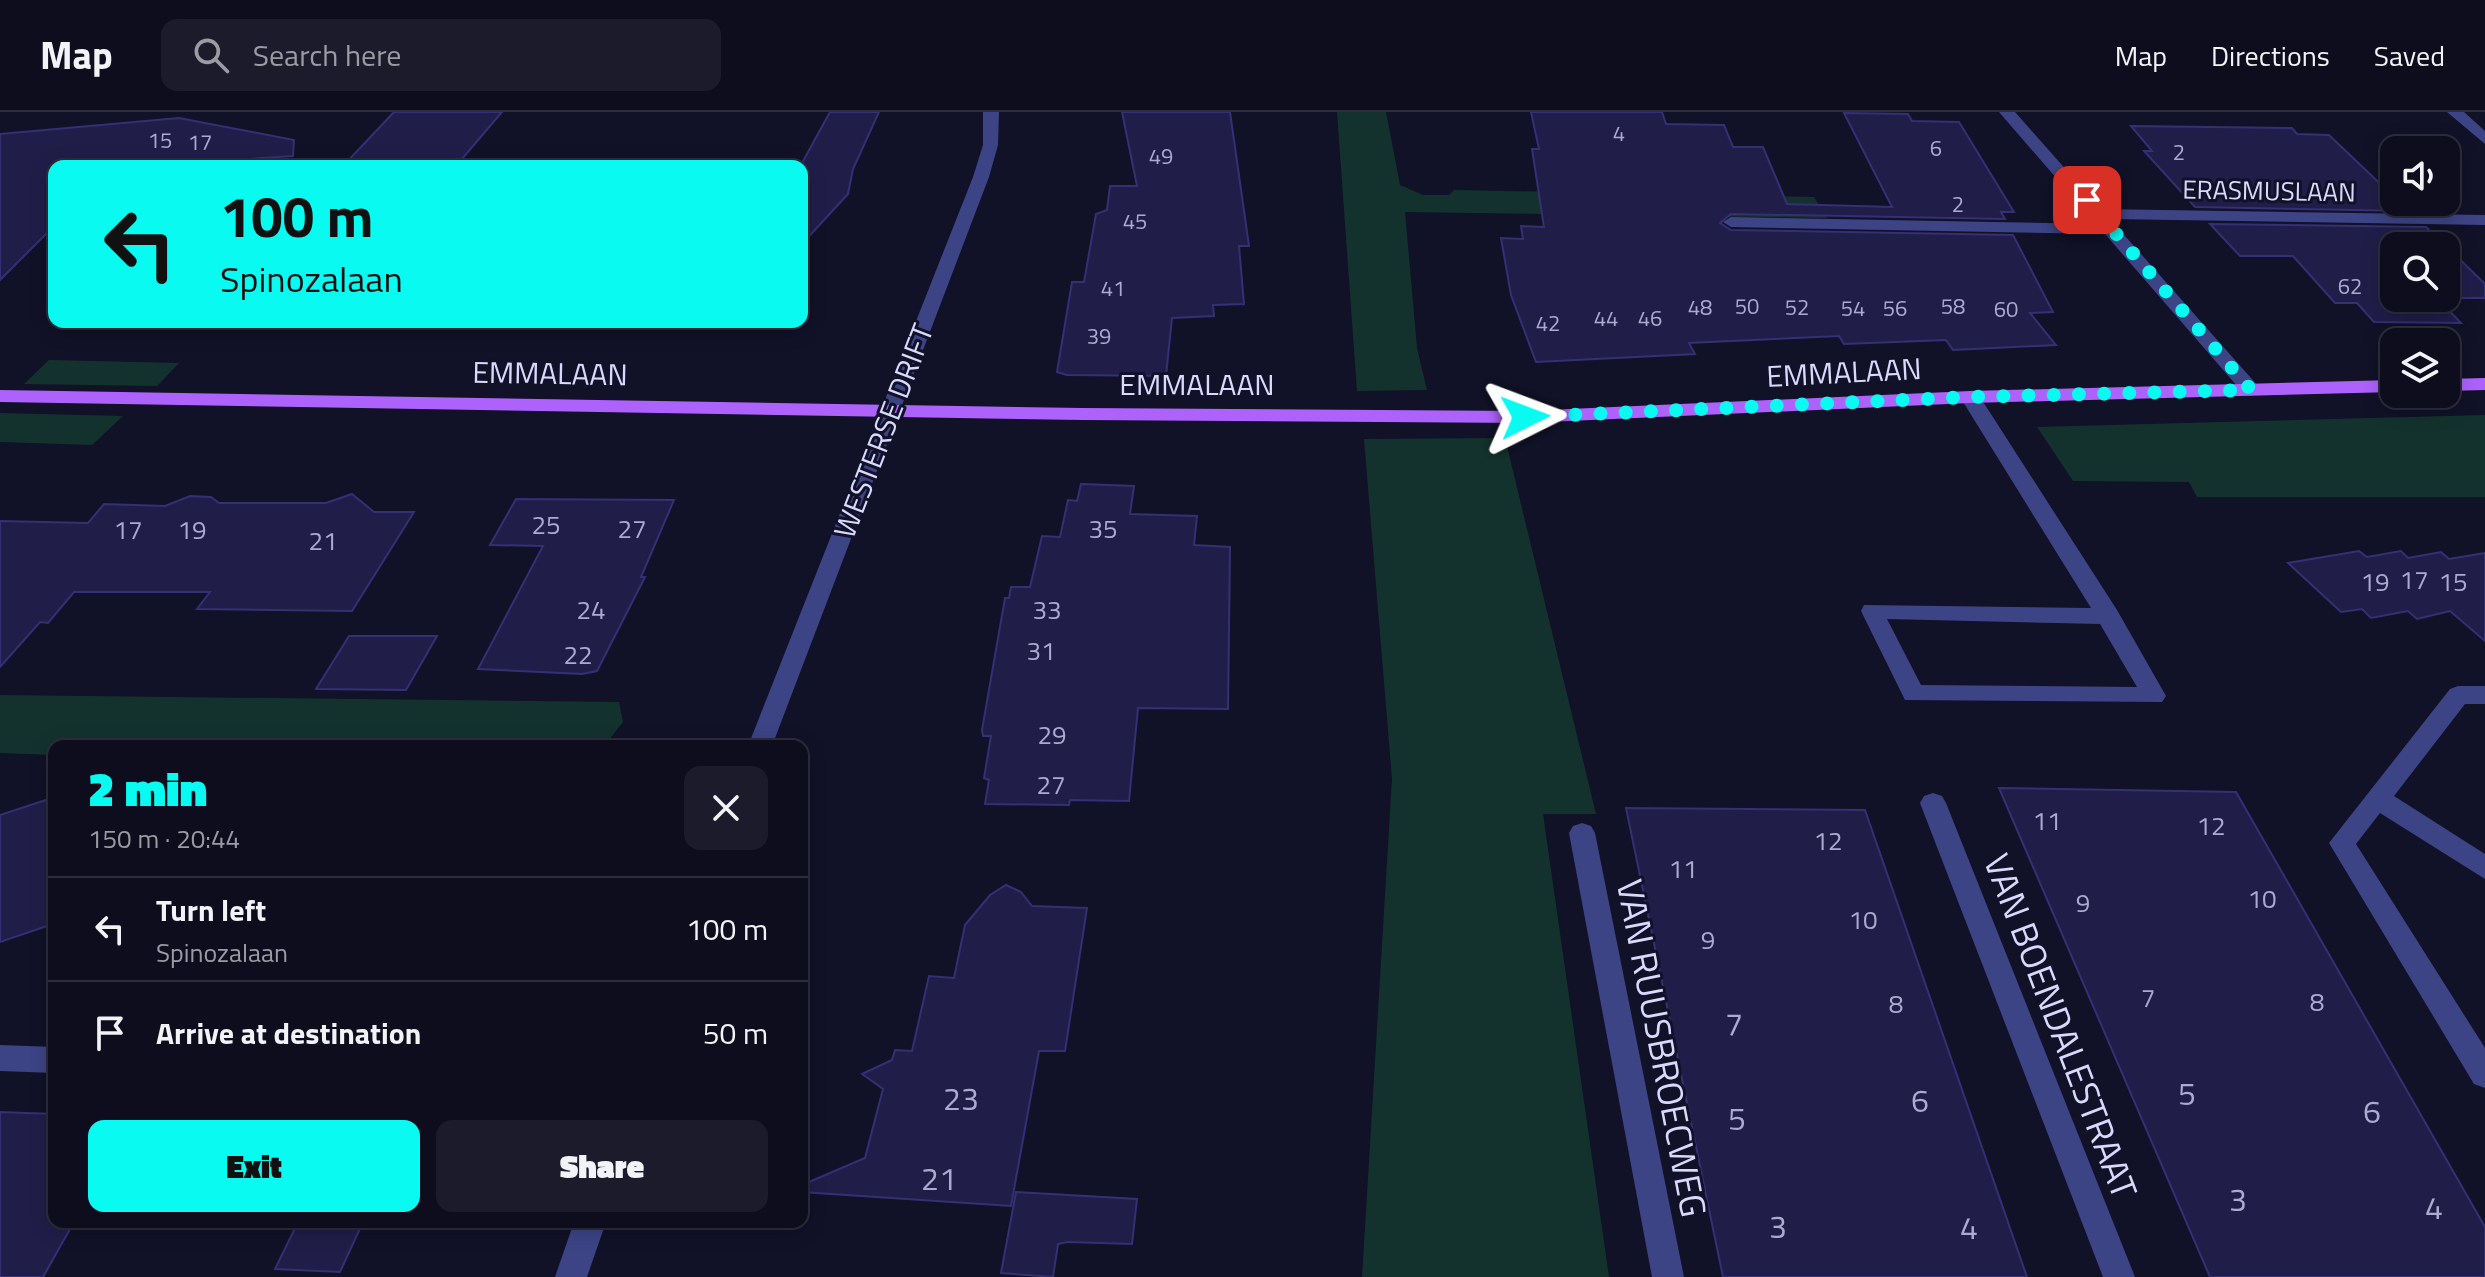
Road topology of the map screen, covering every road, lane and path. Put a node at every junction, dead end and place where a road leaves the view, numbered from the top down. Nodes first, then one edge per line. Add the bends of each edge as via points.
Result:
1 (991, 112) edge
2 (2007, 112) edge
3 (2455, 112) edge
4 (2485, 139) edge
5 (2100, 214) junction
6 (2485, 220) edge
7 (1731, 222) dead end
8 (2110, 229) junction
9 (2485, 384) edge
10 (2460, 385) edge
11 (2380, 386) edge
12 (2251, 390) junction
13 (0, 396) edge
14 (1970, 397) junction
15 (896, 408) junction
16 (2109, 616) junction
17 (2485, 695) edge
18 (762, 740) edge
19 (2377, 798) junction
20 (1933, 803) dead end
21 (1582, 833) dead end
22 (2485, 868) edge
23 (0, 1058) edge
24 (48, 1060) edge
25 (2485, 1074) edge
26 (588, 1228) edge
27 (571, 1277) edge
28 (1668, 1277) edge
29 (2119, 1277) edge

1 - 15 street, WESTERSE DRIFT via 991,150 964,210
2 - 5 street
3 - 4 street
5 - 6 street, ERASMUSLAAN
5 - 8 street
7 - 8 street
8 - 12 street
9 - 10 main road
11 - 12 main road, EMMALAAN
12 - 14 main road, EMMALAAN
13 - 15 main road, EMMALAAN
14 - 15 main road, EMMALAAN via 1525,417
14 - 16 street
15 - 18 street, WESTERSE DRIFT
16 - 16 street via 2154,696 1913,694 1872,611
17 - 19 street via 2458,695
19 - 22 street
19 - 25 street via 2342,843
20 - 29 street, VAN BOENDALESTRAAT
21 - 28 street, VAN RUUSBROECWEG
23 - 24 street
26 - 27 street

